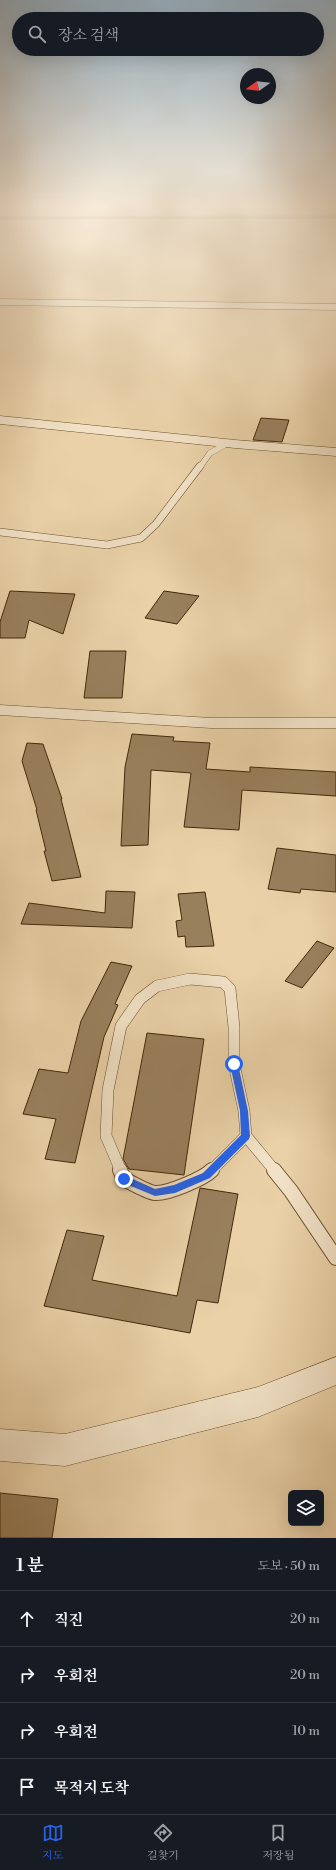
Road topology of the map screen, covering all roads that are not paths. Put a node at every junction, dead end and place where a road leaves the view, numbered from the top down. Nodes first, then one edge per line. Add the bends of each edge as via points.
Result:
1 (0, 302) edge
2 (336, 307) edge
3 (0, 420) edge
4 (228, 443) junction
5 (336, 452) edge
6 (0, 532) edge
7 (0, 710) edge
8 (336, 723) edge
9 (246, 1136) junction
10 (336, 1258) edge
11 (336, 1371) edge
12 (0, 1445) edge

1 - 2 street
3 - 4 street
4 - 5 street
4 - 6 lane via 210,453 156,524 141,538 107,545
7 - 8 street via 211,723
9 - 9 lane via 206,1176 175,1189 155,1193 124,1179 106,1136 108,1090 120,1026 140,999 157,986 190,979 223,982 230,989 234,1064 244,1111
9 - 10 lane via 291,1191
11 - 12 street via 258,1402 65,1450

